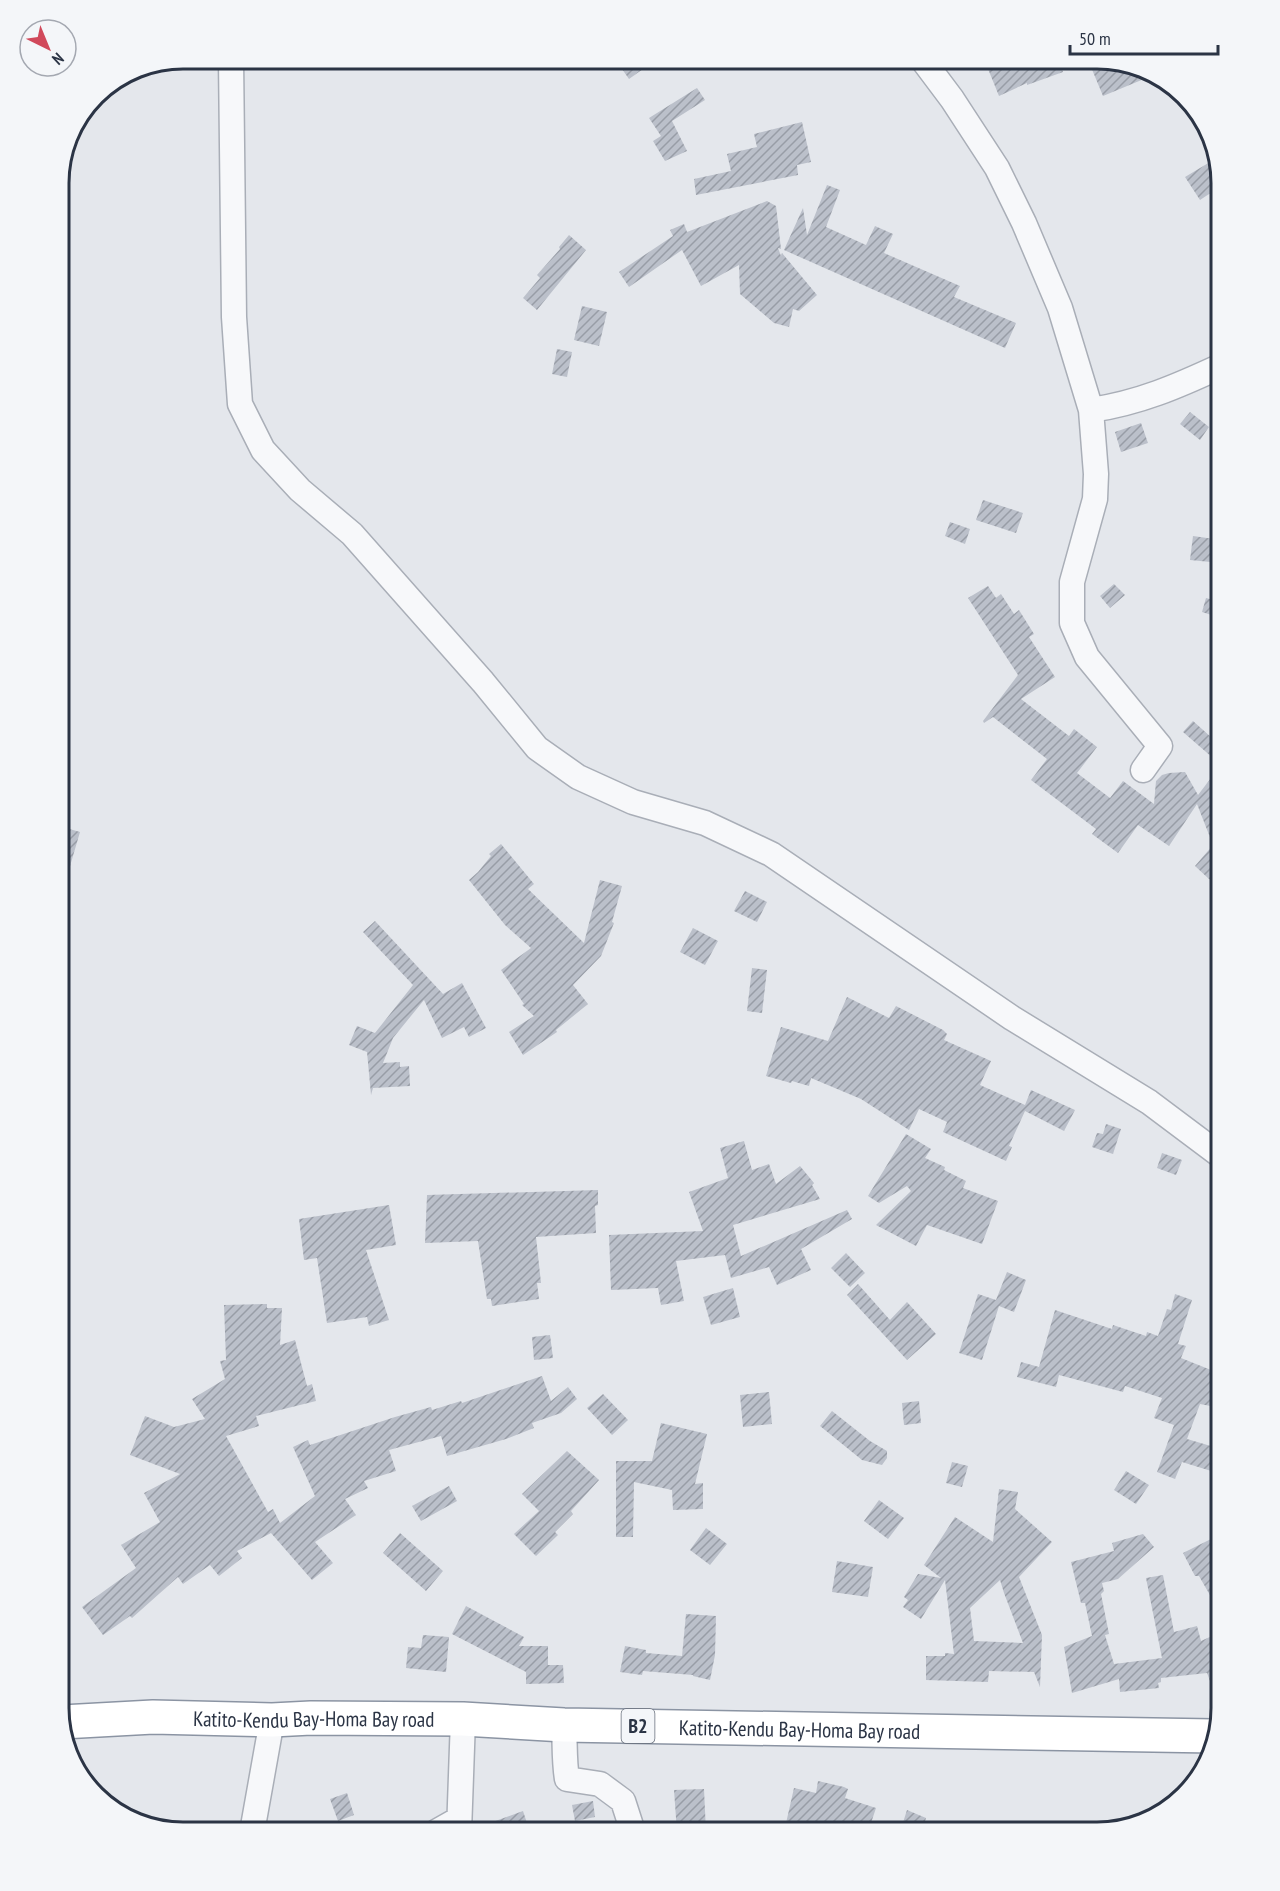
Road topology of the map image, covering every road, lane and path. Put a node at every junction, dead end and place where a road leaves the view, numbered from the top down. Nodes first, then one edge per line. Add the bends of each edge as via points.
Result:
1 (231, 69) edge
2 (930, 69) edge
3 (1211, 370) edge
4 (1091, 410) junction
5 (1143, 770) dead end
6 (1211, 1148) edge
7 (463, 1719) junction
8 (272, 1720) junction
9 (70, 1722) edge
10 (564, 1725) junction
11 (1207, 1736) edge
12 (254, 1822) edge
13 (459, 1822) edge
14 (630, 1822) edge

1 - 6 street via 234,317 240,404 263,450 300,490 352,534 537,748 578,777 633,802 705,823 771,854 1012,1018 1149,1102
2 - 4 street via 997,168 1024,223 1060,308
3 - 4 street via 1120,406
4 - 5 street via 1095,499 1072,582 1072,622 1087,657 1160,746
7 - 8 highway, Katito-Kendu Bay-Homa Bay road / B2
7 - 10 highway, Katito-Kendu Bay-Homa Bay road / B2
7 - 13 street
8 - 9 highway, Katito-Kendu Bay-Homa Bay road / B2 via 153,1717
8 - 12 street
10 - 11 highway, Katito-Kendu Bay-Homa Bay road / B2
10 - 14 street via 567,1779 600,1784 623,1801

